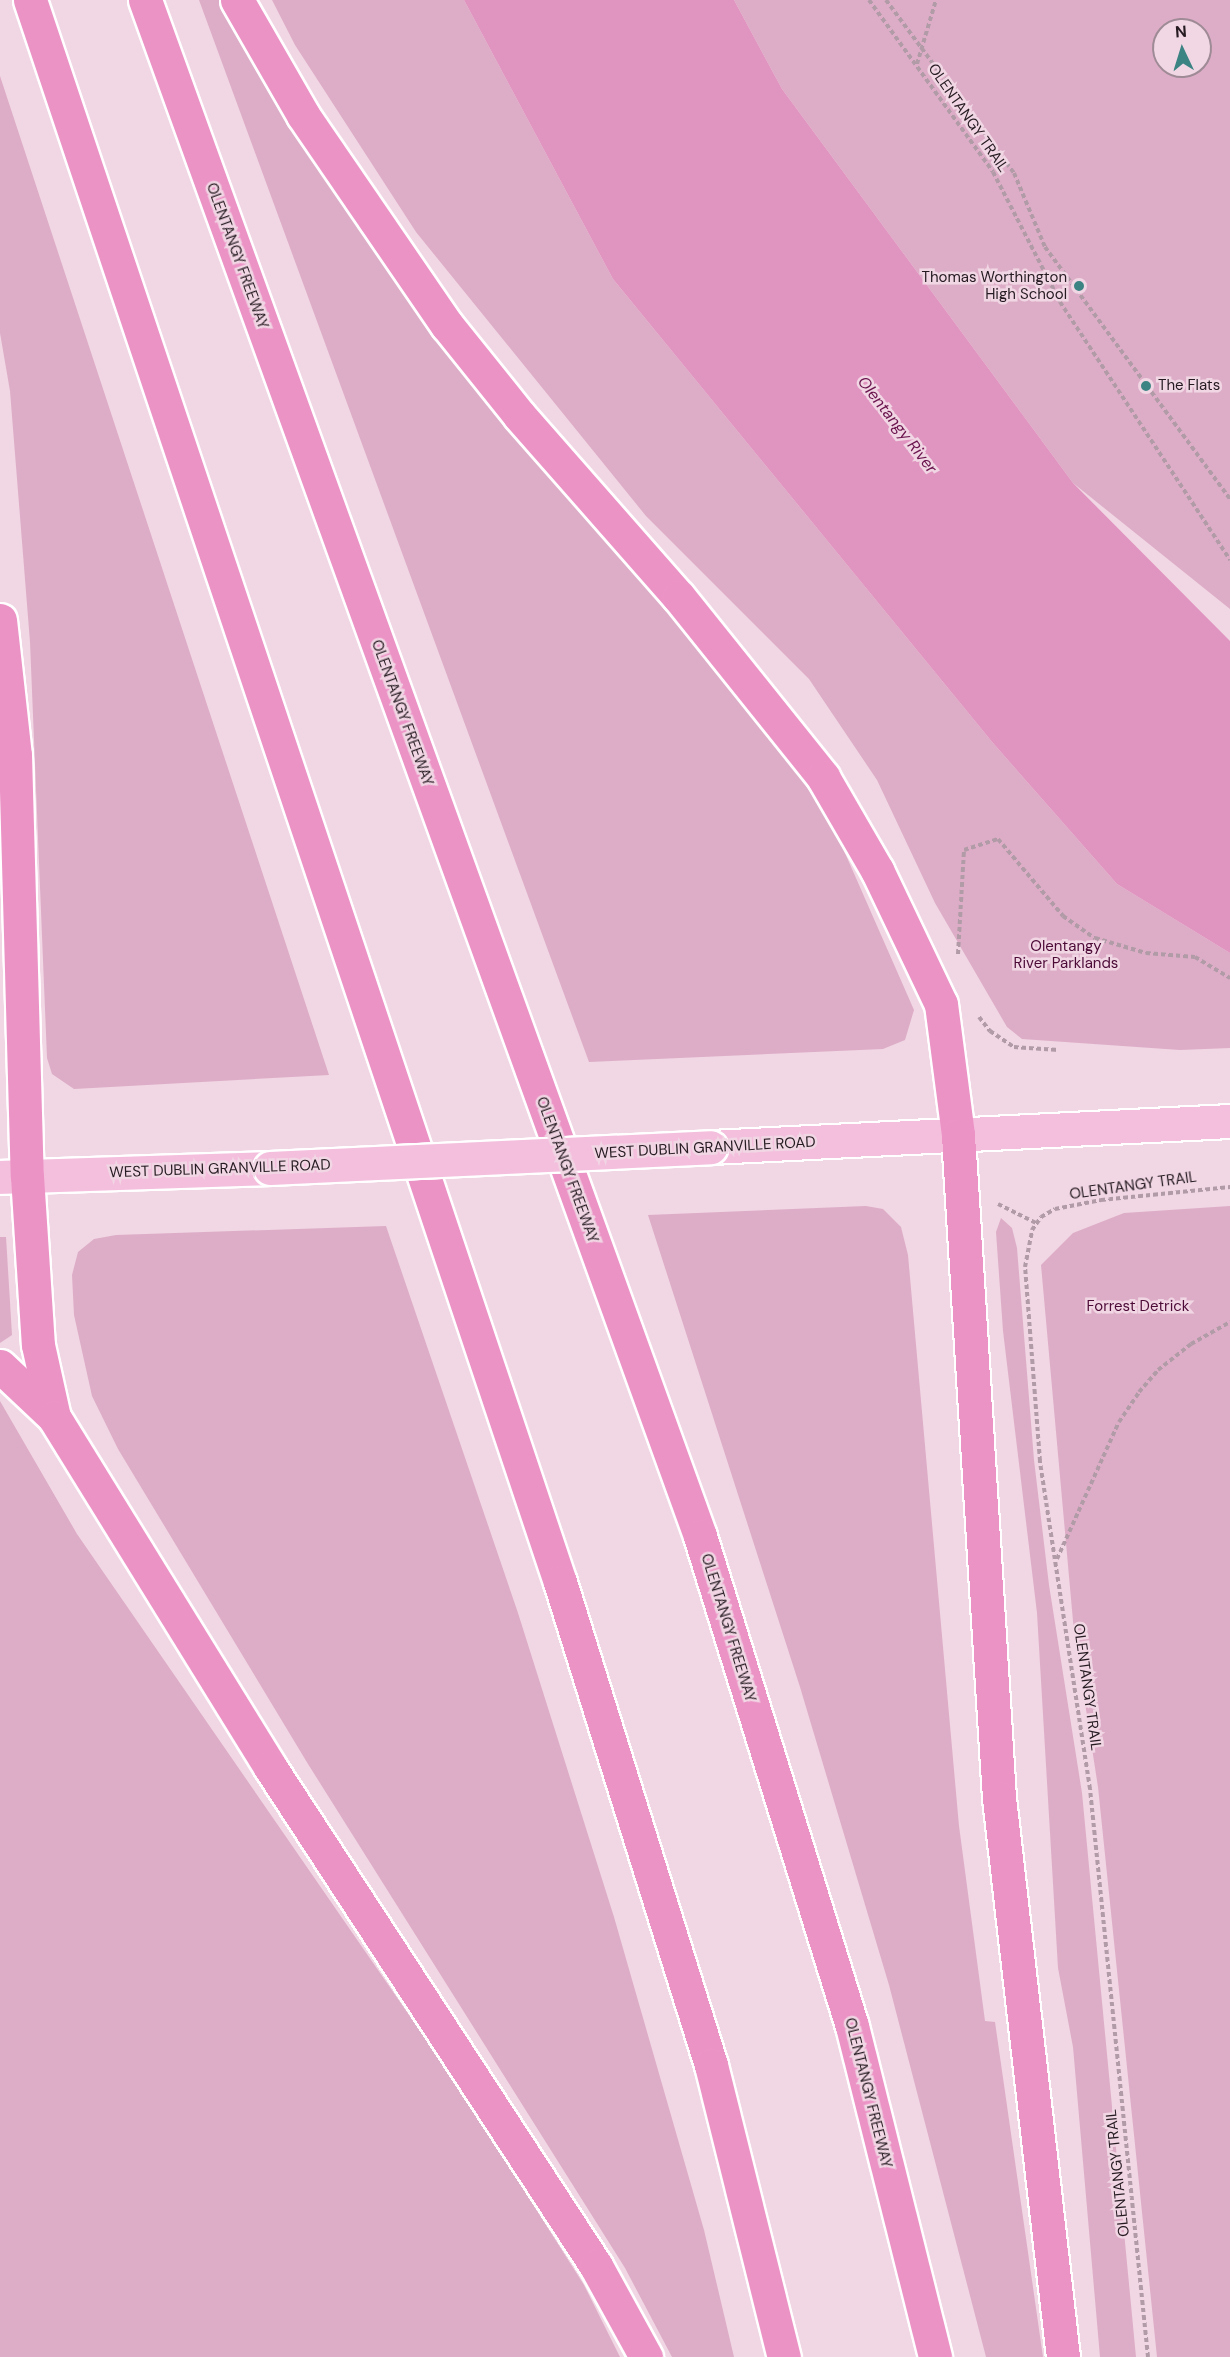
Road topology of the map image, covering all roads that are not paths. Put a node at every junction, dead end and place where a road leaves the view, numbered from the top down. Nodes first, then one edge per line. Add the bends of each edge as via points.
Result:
1 (30, 0) edge
2 (145, 0) edge
3 (237, 0) edge
4 (0, 620) edge
5 (1230, 1121) edge
6 (958, 1135) junction
7 (13, 1176) edge
8 (0, 1366) edge
9 (54, 1417) junction
10 (646, 2357) edge
11 (784, 2357) edge
12 (935, 2357) edge
13 (1064, 2357) edge

1 - 11 highway via 560,1582 711,2065
2 - 12 highway, OLENTANGY FREEWAY via 700,1536 852,2026
3 - 6 highway via 303,115 447,325 519,415 679,597 823,777 877,870 941,1004
4 - 7 highway via 15,755
5 - 6 main road, WEST DUBLIN GRANVILLE ROAD
6 - 7 main road, WEST DUBLIN GRANVILLE ROAD, bridge via 270,1168
6 - 13 highway via 999,1798
7 - 9 highway via 38,1345
8 - 9 highway
9 - 10 highway via 270,1767 596,2266

